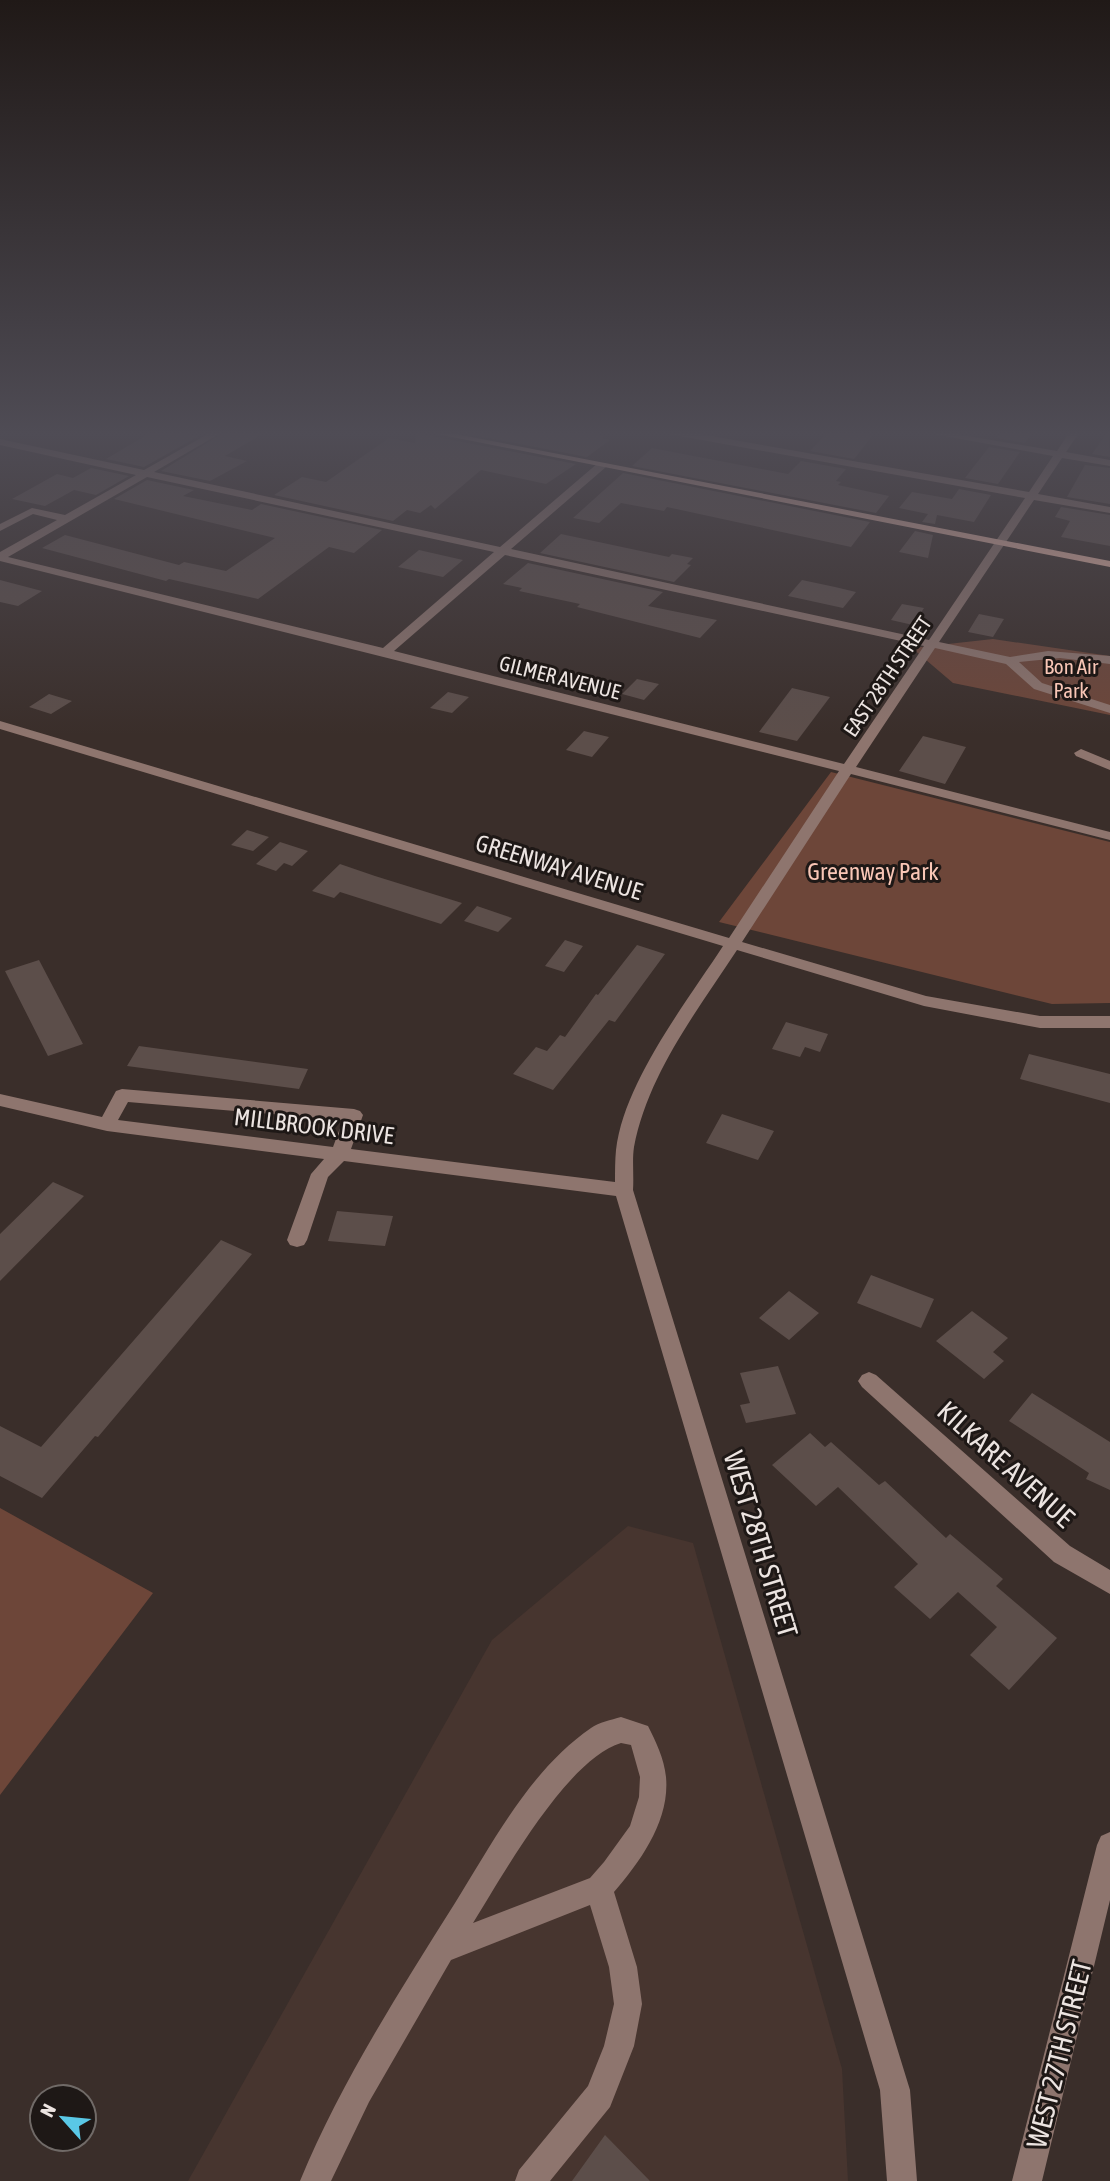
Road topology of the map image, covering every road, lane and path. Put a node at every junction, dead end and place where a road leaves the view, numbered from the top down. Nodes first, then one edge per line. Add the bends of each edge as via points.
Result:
1 (45, 532) edge
2 (422, 532) edge
3 (526, 532) edge
4 (943, 532) edge
5 (1008, 532) edge
6 (1000, 543) junction
7 (505, 550) junction
8 (0, 558) edge
9 (1110, 564) edge
10 (932, 645) junction
11 (385, 652) junction
12 (1110, 660) edge
13 (1010, 661) junction
14 (1110, 709) edge
15 (0, 725) edge
16 (1081, 753) dead end
17 (1110, 765) edge
18 (847, 770) junction
19 (1110, 836) edge
20 (732, 944) junction
21 (1110, 1021) edge
22 (0, 1100) edge
23 (107, 1125) junction
24 (341, 1154) junction
25 (624, 1190) junction
26 (297, 1240) dead end
27 (869, 1381) dead end
28 (1110, 1583) edge
29 (1110, 1844) edge
30 (599, 1888) junction
31 (441, 1950) junction
32 (315, 2181) edge
33 (530, 2181) edge
34 (902, 2181) edge
35 (1027, 2181) edge

1 - 8 street
2 - 7 street
3 - 7 street
4 - 6 main road
5 - 6 street, EAST 28TH STREET
6 - 9 main road
6 - 10 street, EAST 28TH STREET
7 - 10 street
7 - 11 street
8 - 11 street, GILMER AVENUE
10 - 13 street
10 - 18 street, EAST 28TH STREET
11 - 18 street, GILMER AVENUE
12 - 13 street via 1055,653
13 - 14 street via 1038,686
15 - 20 street, GREENWAY AVENUE
16 - 17 street
18 - 19 street, GILMER AVENUE
18 - 20 street, EAST 28TH STREET
20 - 21 street, GREENWAY AVENUE via 925,1001 1040,1022
20 - 25 street, WEST 28TH STREET via 664,1049 637,1106 625,1149
22 - 23 street, MILLBROOK DRIVE
23 - 24 street, MILLBROOK DRIVE
23 - 24 street via 122,1095 354,1115
24 - 25 street, MILLBROOK DRIVE
24 - 26 street via 320,1174
25 - 34 street, WEST 28TH STREET via 895,2090
27 - 28 street, KILKARE AVENUE via 1062,1554
29 - 35 street, WEST 27TH STREET
30 - 31 street
30 - 31 street via 623,1863 656,1793 650,1753 639,1735 621,1730 601,1736 564,1769 525,1815
30 - 33 street via 623,1966 628,2004 620,2046 599,2096
31 - 32 street via 359,2092

